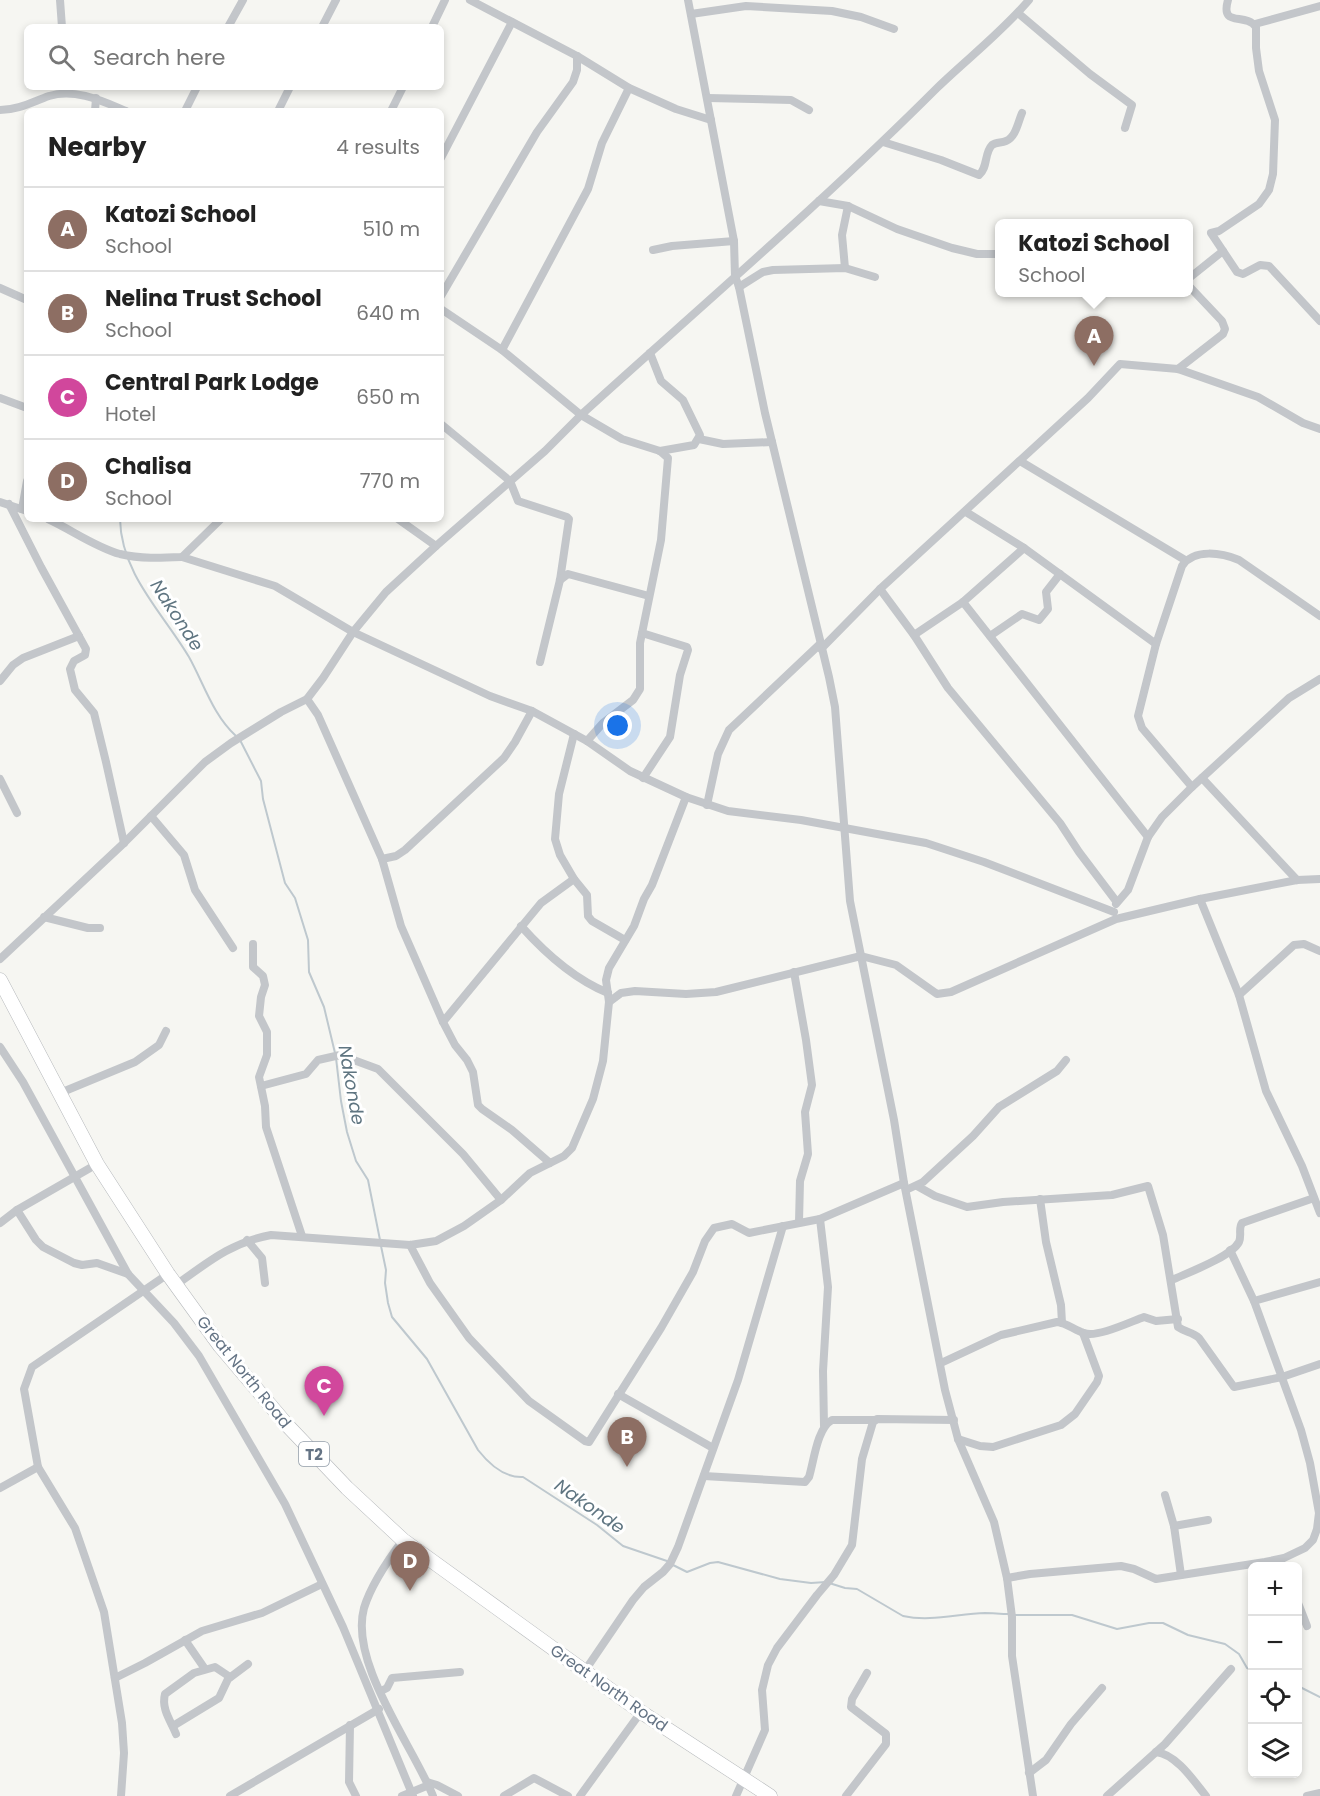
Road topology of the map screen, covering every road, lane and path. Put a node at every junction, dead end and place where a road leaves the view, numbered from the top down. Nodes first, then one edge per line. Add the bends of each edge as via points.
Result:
1 (60, 0) edge
2 (243, 0) edge
3 (336, 0) edge
4 (444, 0) edge
5 (470, 0) edge
6 (688, 0) edge
7 (1029, 0) edge
8 (1228, 0) edge
9 (481, 2) edge
10 (1320, 6) edge
11 (1018, 13) junction
12 (691, 14) junction
13 (512, 22) junction
14 (62, 24) edge
15 (230, 24) edge
16 (324, 24) edge
17 (433, 24) edge
18 (1255, 24) junction
19 (894, 29) dead end
20 (577, 56) junction
21 (629, 88) junction
22 (89, 90) edge
23 (196, 90) edge
24 (288, 90) edge
25 (402, 90) edge
26 (95, 98) junction
27 (708, 98) junction
28 (95, 108) edge
29 (119, 108) edge
30 (186, 108) edge
31 (280, 108) edge
32 (392, 108) edge
33 (0, 110) edge
34 (809, 110) dead end
35 (1022, 113) dead end
36 (711, 120) junction
37 (1125, 128) dead end
38 (883, 142) junction
39 (444, 152) edge
40 (819, 201) junction
41 (848, 206) junction
42 (734, 241) junction
43 (653, 250) dead end
44 (1223, 251) junction
45 (995, 254) edge
46 (845, 268) junction
47 (1193, 275) edge
48 (735, 276) junction
49 (875, 277) dead end
50 (739, 287) junction
51 (0, 288) edge
52 (1193, 290) edge
53 (444, 291) edge
54 (24, 299) edge
55 (444, 311) edge
56 (1320, 321) edge
57 (502, 350) junction
58 (650, 353) junction
59 (1178, 369) junction
60 (0, 398) edge
61 (24, 407) edge
62 (581, 415) junction
63 (444, 426) edge
64 (1320, 429) edge
65 (699, 438) junction
66 (772, 442) junction
67 (660, 451) junction
68 (1020, 461) junction
69 (510, 480) junction
70 (4, 503) edge
71 (24, 510) edge
72 (966, 512) junction
73 (54, 522) edge
74 (218, 522) edge
75 (402, 522) edge
76 (436, 546) junction
77 (1024, 549) junction
78 (182, 558) junction
79 (1185, 560) junction
80 (1060, 574) junction
81 (560, 580) junction
82 (880, 589) junction
83 (649, 596) junction
84 (963, 602) junction
85 (1320, 616) edge
86 (353, 632) junction
87 (642, 633) junction
88 (914, 634) junction
89 (79, 636) junction
90 (990, 636) junction
91 (1156, 644) junction
92 (820, 647) junction
93 (540, 662) dead end
94 (1320, 679) edge
95 (0, 681) edge
96 (307, 699) junction
97 (532, 711) junction
98 (574, 734) junction
99 (587, 741) junction
100 (643, 778) junction
101 (1202, 778) junction
102 (0, 779) edge
103 (1192, 787) junction
104 (686, 797) junction
105 (707, 805) junction
106 (17, 813) dead end
107 (151, 816) junction
108 (844, 828) junction
109 (1148, 837) junction
110 (124, 843) junction
111 (382, 859) junction
112 (574, 879) junction
113 (1320, 879) edge
114 (1297, 880) junction
115 (1200, 899) junction
116 (1116, 901) junction
117 (1115, 915) junction
118 (44, 917) junction
119 (521, 926) junction
120 (100, 927) dead end
121 (625, 940) junction
122 (253, 944) dead end
123 (233, 948) dead end
124 (1320, 951) edge
125 (861, 956) junction
126 (0, 959) edge
127 (794, 972) junction
128 (0, 980) edge
129 (608, 993) junction
130 (1239, 995) junction
131 (609, 1002) junction
132 (443, 1022) junction
133 (166, 1031) dead end
134 (0, 1047) edge
135 (1066, 1060) dead end
136 (261, 1086) junction
137 (60, 1093) junction
138 (550, 1163) junction
139 (97, 1164) junction
140 (75, 1177) junction
141 (905, 1186) junction
142 (917, 1186) junction
143 (1314, 1198) junction
144 (1040, 1199) junction
145 (501, 1200) junction
146 (17, 1210) junction
147 (1320, 1213) edge
148 (820, 1219) junction
149 (799, 1222) junction
150 (0, 1223) edge
151 (783, 1226) junction
152 (302, 1236) junction
153 (248, 1240) junction
154 (410, 1245) junction
155 (1230, 1250) junction
156 (128, 1274) junction
157 (172, 1279) junction
158 (1172, 1280) junction
159 (1320, 1282) edge
160 (265, 1283) dead end
161 (142, 1290) junction
162 (1254, 1301) junction
163 (1178, 1319) junction
164 (1062, 1323) junction
165 (1083, 1333) junction
166 (941, 1363) junction
167 (1320, 1364) edge
168 (1282, 1377) junction
169 (618, 1394) junction
170 (875, 1420) junction
171 (954, 1420) junction
172 (824, 1426) junction
173 (958, 1439) junction
174 (713, 1448) junction
175 (38, 1467) junction
176 (704, 1476) junction
177 (0, 1488) edge
178 (1166, 1495) dead end
179 (1208, 1521) dead end
180 (1174, 1526) junction
181 (403, 1540) junction
182 (1285, 1562) edge
183 (1248, 1567) edge
184 (1181, 1575) junction
185 (1007, 1578) junction
186 (322, 1584) junction
187 (1302, 1613) edge
188 (1307, 1626) dead end
189 (185, 1640) junction
190 (248, 1664) dead end
191 (205, 1669) junction
192 (1231, 1669) dead end
193 (460, 1672) dead end
194 (584, 1672) junction
195 (867, 1673) dead end
196 (230, 1677) junction
197 (115, 1678) junction
198 (1102, 1688) dead end
199 (381, 1691) junction
200 (387, 1706) junction
201 (376, 1711) junction
202 (641, 1712) junction
203 (350, 1725) junction
204 (173, 1726) junction
205 (176, 1734) dead end
206 (1156, 1752) junction
207 (1029, 1773) junction
208 (744, 1778) junction
209 (428, 1783) junction
210 (1320, 1793) edge
211 (412, 1794) edge
212 (121, 1796) edge
213 (230, 1796) edge
214 (356, 1796) edge
215 (402, 1796) edge
216 (433, 1796) edge
217 (458, 1796) edge
218 (504, 1796) edge
219 (568, 1796) edge
220 (580, 1796) edge
221 (736, 1796) edge
222 (770, 1796) edge
223 (846, 1796) edge
224 (1033, 1796) edge
225 (1107, 1796) edge
226 (1206, 1796) edge
227 (1307, 1796) edge

1 - 14 street
2 - 15 street
3 - 16 street
4 - 17 street
5 - 9 street
6 - 12 street
7 - 11 street
8 - 18 street via 1228,15
9 - 13 street
10 - 18 street
11 - 37 street via 1132,105
11 - 38 street
12 - 19 street via 737,6 832,11
12 - 27 street
13 - 20 street
13 - 39 street
18 - 44 street via 1259,71 1275,120 1273,174 1269,190 1259,204 1219,231 1211,232
20 - 21 street
20 - 53 street via 573,82 537,132
21 - 36 street
21 - 57 street via 602,143 588,189
22 - 26 street
23 - 30 street
24 - 31 street
25 - 32 street
26 - 28 street
26 - 29 street
26 - 33 street via 59,94 17,109
27 - 34 street via 791,100
27 - 36 street
35 - 38 street via 1013,135 991,147 979,175
36 - 42 street
38 - 40 street
40 - 41 street
40 - 48 street
41 - 45 street via 952,248 977,255
41 - 46 street via 842,235
42 - 43 street
42 - 48 street
44 - 47 street
44 - 56 street via 1241,274 1260,265 1269,266
46 - 49 street
46 - 50 street via 766,271
48 - 50 street
48 - 58 street
50 - 66 street
51 - 54 street
52 - 59 street via 1225,329
55 - 57 street
57 - 62 street
58 - 62 street
58 - 65 street via 663,383 688,408
59 - 64 street via 1258,396
59 - 68 street via 1118,365
60 - 61 street
62 - 67 street via 622,439
62 - 69 street
63 - 69 street
65 - 66 street via 723,444
65 - 67 street via 694,445
66 - 92 street
67 - 83 street via 668,458 664,511
68 - 72 street
68 - 79 street
69 - 76 street
69 - 81 street via 520,503 569,519
70 - 71 street
70 - 89 street
72 - 77 street
72 - 82 street
73 - 78 street via 118,553
74 - 78 street
75 - 76 street
76 - 86 street via 386,592
77 - 80 street
77 - 84 street
78 - 86 street via 275,586
79 - 85 street via 1209,554 1239,560
79 - 91 street
80 - 90 street via 1046,592 1048,609 1039,620 1022,614
80 - 91 street
81 - 83 street via 568,574
81 - 93 street
82 - 88 street
82 - 92 street
83 - 87 street
84 - 88 street
84 - 90 street
86 - 96 street
86 - 97 street via 490,696
87 - 99 street via 638,694
87 - 100 street via 688,648 670,737
88 - 116 street via 948,688 1060,823
89 - 95 street via 23,658
89 - 110 street via 86,652 70,669 75,690 94,713
90 - 109 street
91 - 103 street via 1139,723
92 - 105 street via 729,730 718,754
92 - 108 street via 835,707
94 - 101 street via 1289,698
96 - 107 street via 205,762
96 - 111 street
97 - 98 street
97 - 111 street via 504,758 405,850
98 - 99 street
98 - 112 street via 559,794 555,839
99 - 100 street
100 - 104 street
101 - 103 street
101 - 114 street
102 - 106 street
103 - 109 street
104 - 105 street
104 - 121 street via 652,885
105 - 108 street
107 - 110 street
107 - 123 street via 184,855 195,890
108 - 117 street via 926,843
108 - 125 street via 850,901
109 - 116 street via 1128,890
110 - 118 street
111 - 132 street via 401,926
112 - 119 street via 541,903
112 - 121 street via 587,895 590,919
113 - 114 street
114 - 115 street
115 - 117 street
115 - 130 street
116 - 117 street
117 - 125 street via 941,994 927,989 891,963
118 - 120 street via 84,928
118 - 126 street
119 - 129 street via 544,951
119 - 132 street
121 - 129 street via 612,960
122 - 136 street via 254,967 266,985 259,1016 267,1032
124 - 130 street via 1304,944 1294,945
125 - 127 street
125 - 141 street
127 - 131 street via 716,992 635,991 621,993
127 - 149 street via 812,1085 806,1112 808,1154 800,1181
128 - 137 highway, Great North Road / T2
129 - 131 street
130 - 143 street via 1266,1091
131 - 138 street via 603,1061 589,1109 572,1148
132 - 138 street via 473,1072 480,1107
133 - 137 street via 159,1045 135,1062
134 - 140 street
135 - 142 street via 1057,1071 999,1107
136 - 145 street via 306,1074 318,1060 340,1055 378,1069 463,1154
136 - 152 street via 266,1127
137 - 139 highway, Great North Road / T2
138 - 145 street via 530,1173
139 - 140 street
139 - 157 highway, Great North Road / T2
140 - 146 street
140 - 156 street
141 - 142 street
141 - 148 street
141 - 166 street
142 - 144 street via 967,1208
143 - 147 street
143 - 155 street via 1242,1223 1239,1242
144 - 158 street via 1112,1195 1148,1186
144 - 164 street
145 - 154 street via 436,1241
146 - 150 street
146 - 156 street via 43,1247 78,1264 97,1263
148 - 149 street
148 - 172 street via 828,1287 822,1379
149 - 151 street
151 - 169 street via 749,1233 732,1224 714,1227 661,1328
151 - 174 street via 738,1380
152 - 153 street via 271,1235
152 - 154 street
153 - 157 street
153 - 160 street via 262,1258
154 - 169 street via 430,1283 469,1338 529,1401 562,1425 589,1442
155 - 158 street via 1215,1262
155 - 162 street
156 - 161 street
157 - 161 street
157 - 181 highway, Great North Road / T2 via 220,1346 287,1425
158 - 163 street
159 - 162 street
161 - 175 street via 29,1371 24,1389
161 - 186 street via 199,1356 285,1504
162 - 168 street
163 - 165 street via 1155,1321 1146,1316 1094,1334
163 - 168 street via 1178,1327 1199,1338 1234,1387
164 - 165 street
164 - 166 street via 1001,1335
165 - 173 street via 1099,1376 1075,1414 1061,1425 1000,1446 980,1446
166 - 171 street
167 - 168 street
168 - 182 street via 1304,1441 1319,1513 1311,1542
169 - 174 street
170 - 171 street
170 - 172 street via 832,1420
170 - 208 street via 861,1459 852,1545 768,1665 762,1690 765,1730
171 - 173 street
172 - 176 street via 806,1482
173 - 185 street via 994,1522
174 - 176 street
175 - 177 street
175 - 197 street via 75,1528 104,1612
176 - 194 street via 670,1564 640,1591
178 - 180 street
179 - 180 street
180 - 184 street
181 - 194 highway, Great North Road / T2
181 - 199 street via 364,1611 366,1658
183 - 184 street
184 - 185 street via 1156,1579 1120,1566
185 - 207 street via 1011,1656
186 - 189 street via 262,1613 210,1628
186 - 201 street
187 - 188 street
189 - 191 street
189 - 197 street
190 - 196 street
191 - 196 street via 215,1667
191 - 204 street via 165,1694 163,1702
192 - 206 street
193 - 199 street via 392,1678
194 - 202 highway, Great North Road / T2
195 - 223 street via 851,1707 886,1734 886,1744
196 - 204 street via 219,1698
197 - 212 street via 124,1744
198 - 207 street via 1046,1761
199 - 200 street
200 - 201 street
200 - 209 street
201 - 203 street
201 - 211 street
202 - 208 highway, Great North Road / T2
202 - 220 street
203 - 213 street
203 - 214 street via 349,1782
204 - 205 street
206 - 225 street
206 - 226 street via 1166,1754 1178,1764
207 - 224 street
208 - 221 street
208 - 222 highway, Great North Road / T2
209 - 211 street
209 - 216 street
209 - 217 street
210 - 227 street
211 - 215 street
218 - 219 street via 534,1778

